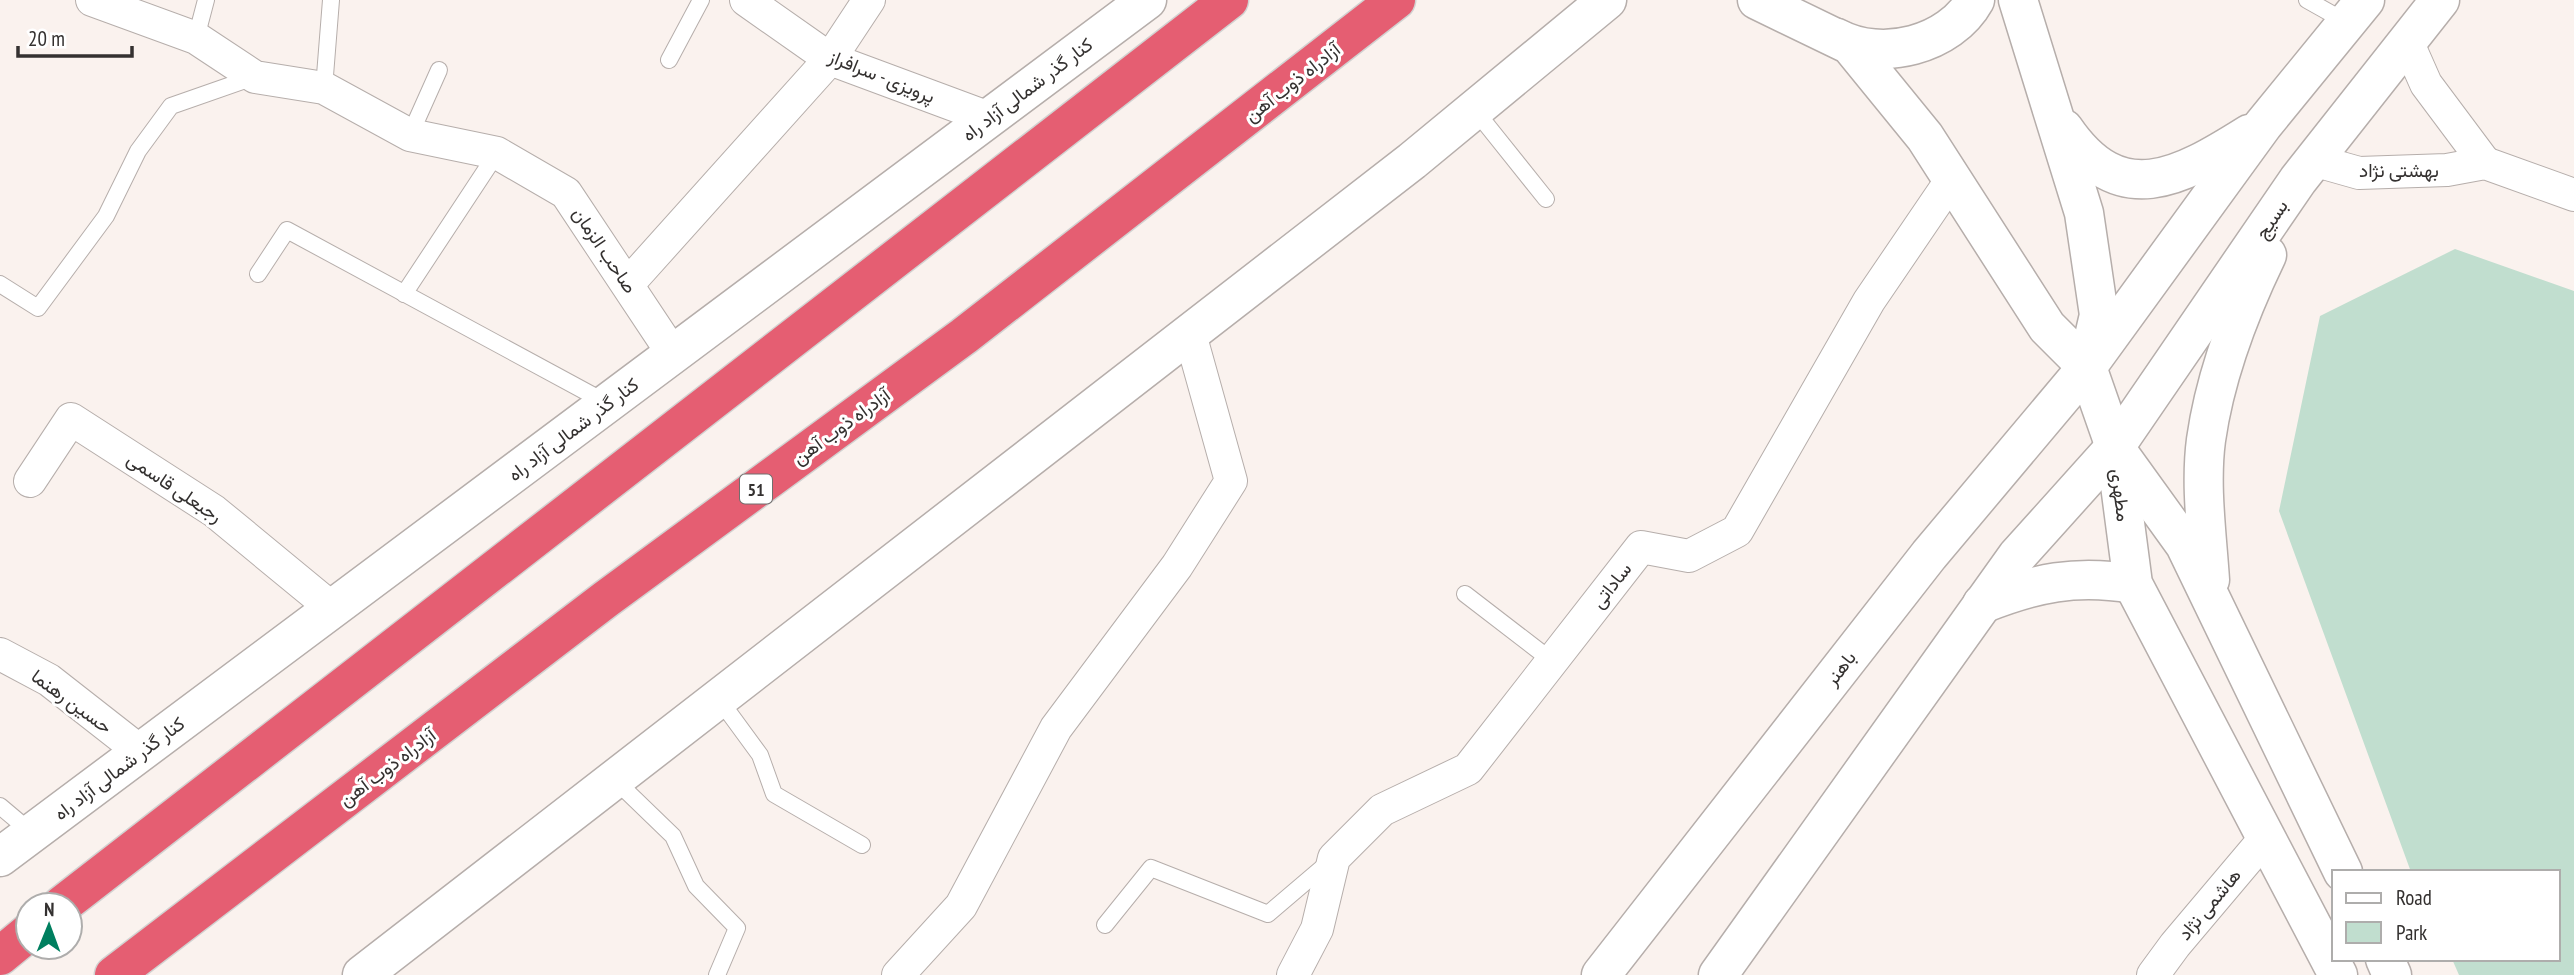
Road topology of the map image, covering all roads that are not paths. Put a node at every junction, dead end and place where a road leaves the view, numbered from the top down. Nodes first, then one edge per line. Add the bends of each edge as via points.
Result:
1 (92, 0) edge
2 (206, 0) edge
3 (331, 0) edge
4 (701, 0) edge
5 (746, 0) edge
6 (869, 0) edge
7 (1147, 0) edge
8 (1229, 0) edge
9 (1396, 0) edge
10 (1757, 0) edge
11 (1790, 0) edge
12 (1975, 0) edge
13 (2018, 0) edge
14 (2307, 0) edge
15 (2440, 0) edge
16 (1609, 2) edge
17 (2357, 11) edge
18 (196, 38) junction
19 (2407, 41) junction
20 (1850, 45) junction
21 (830, 59) junction
22 (670, 60) dead end
23 (439, 70) dead end
24 (255, 76) junction
25 (324, 88) junction
26 (2050, 108) junction
27 (1474, 109) junction
28 (989, 118) junction
29 (2263, 125) junction
30 (410, 135) junction
31 (497, 153) junction
32 (2313, 160) junction
33 (2485, 163) junction
34 (1952, 179) junction
35 (2574, 195) edge
36 (1546, 199) dead end
37 (258, 274) dead end
38 (0, 284) edge
39 (628, 284) junction
40 (404, 294) junction
41 (1189, 334) junction
42 (673, 354) junction
43 (2087, 367) junction
44 (607, 404) junction
45 (2115, 447) junction
46 (30, 481) dead end
47 (2133, 584) junction
48 (1465, 594) dead end
49 (2211, 600) junction
50 (1982, 604) junction
51 (333, 608) junction
52 (0, 653) edge
53 (1552, 661) junction
54 (719, 699) junction
55 (141, 752) junction
56 (614, 779) junction
57 (0, 806) edge
58 (32, 833) junction
59 (2267, 836) junction
60 (862, 845) dead end
61 (0, 857) edge
62 (1334, 859) junction
63 (2342, 870) edge
64 (80, 891) edge
65 (1105, 925) dead end
66 (14, 944) edge
67 (0, 956) edge
68 (114, 975) edge
69 (362, 975) edge
70 (717, 975) edge
71 (898, 975) edge
72 (1293, 975) edge
73 (1601, 975) edge
74 (1718, 975) edge
75 (2153, 975) edge
76 (2338, 975) edge

1 - 18 street, صاحب الزمان
2 - 18 lane
3 - 25 lane
4 - 22 lane
5 - 21 street, پرویزی - سرافراز
6 - 21 street
7 - 28 main road, کنار گذر شمالی آزاد راه
8 - 64 highway
9 - 68 highway, آزادراه ذوب آهن / 51 via 964,336 606,599
10 - 20 main road
11 - 20 main road via 1816,27
12 - 20 main road via 1949,28 1918,44 1884,49
13 - 26 main road
14 - 17 lane
15 - 19 main road, بسیج
16 - 27 main road
17 - 29 main road
18 - 24 street, صاحب الزمان
19 - 32 main road, بسیج
19 - 33 street via 2426,84
20 - 34 main road via 1925,137
21 - 28 street, پرویزی - سرافراز
21 - 39 street
23 - 30 lane
24 - 25 street, صاحب الزمان
24 - 38 lane via 171,106 138,151 106,216 38,308
25 - 30 street, صاحب الزمان
26 - 29 main road via 2080,153 2123,179 2163,177
26 - 43 main road via 2084,213 2099,315
27 - 36 lane
27 - 41 main road
28 - 42 main road, کنار گذر شمالی آزاد راه
29 - 43 main road
30 - 31 street, صاحب الزمان
31 - 39 street, صاحب الزمان via 566,193
31 - 40 lane
32 - 33 street, بهشتی نژاد via 2359,173 2448,170
32 - 45 main road, بسیج
32 - 49 main road via 2256,278 2225,357 2206,440
33 - 35 street
34 - 43 main road via 2047,327
34 - 53 street, ساداتی via 1869,300 1737,531 1689,556 1641,547
37 - 40 lane via 287,230
39 - 42 street, صاحب الزمان
40 - 44 lane
41 - 54 main road
41 - 71 street via 1231,481 1177,566 1056,728 961,906
42 - 44 main road, کنار گذر شمالی آزاد راه
43 - 45 main road
43 - 73 main road, باهنر via 1929,555
44 - 51 main road, کنار گذر شمالی آزاد راه
45 - 47 main road, مطهری
45 - 49 main road, مطهری via 2185,545
45 - 50 main road via 2017,556
46 - 51 street, رجبعلی قاسمی via 71,419 214,511
47 - 50 main road via 2073,579 2027,586
47 - 59 main road, مطهری
48 - 53 lane
49 - 63 main road, مطهری
50 - 74 main road
51 - 55 main road, کنار گذر شمالی آزاد راه
52 - 55 street, حسین رهنما via 49,680
53 - 62 street, ساداتی via 1468,769 1382,810
54 - 56 main road
54 - 60 lane via 760,755 774,794
55 - 58 main road, کنار گذر شمالی آزاد راه
56 - 69 main road
56 - 70 lane via 673,836 696,886 737,928
57 - 58 lane
58 - 61 main road, کنار گذر شمالی آزاد راه
59 - 75 street, هاشمی نژاد
59 - 76 main road, مطهری
62 - 65 lane via 1268,914 1151,868
62 - 72 street via 1317,929
66 - 67 highway

